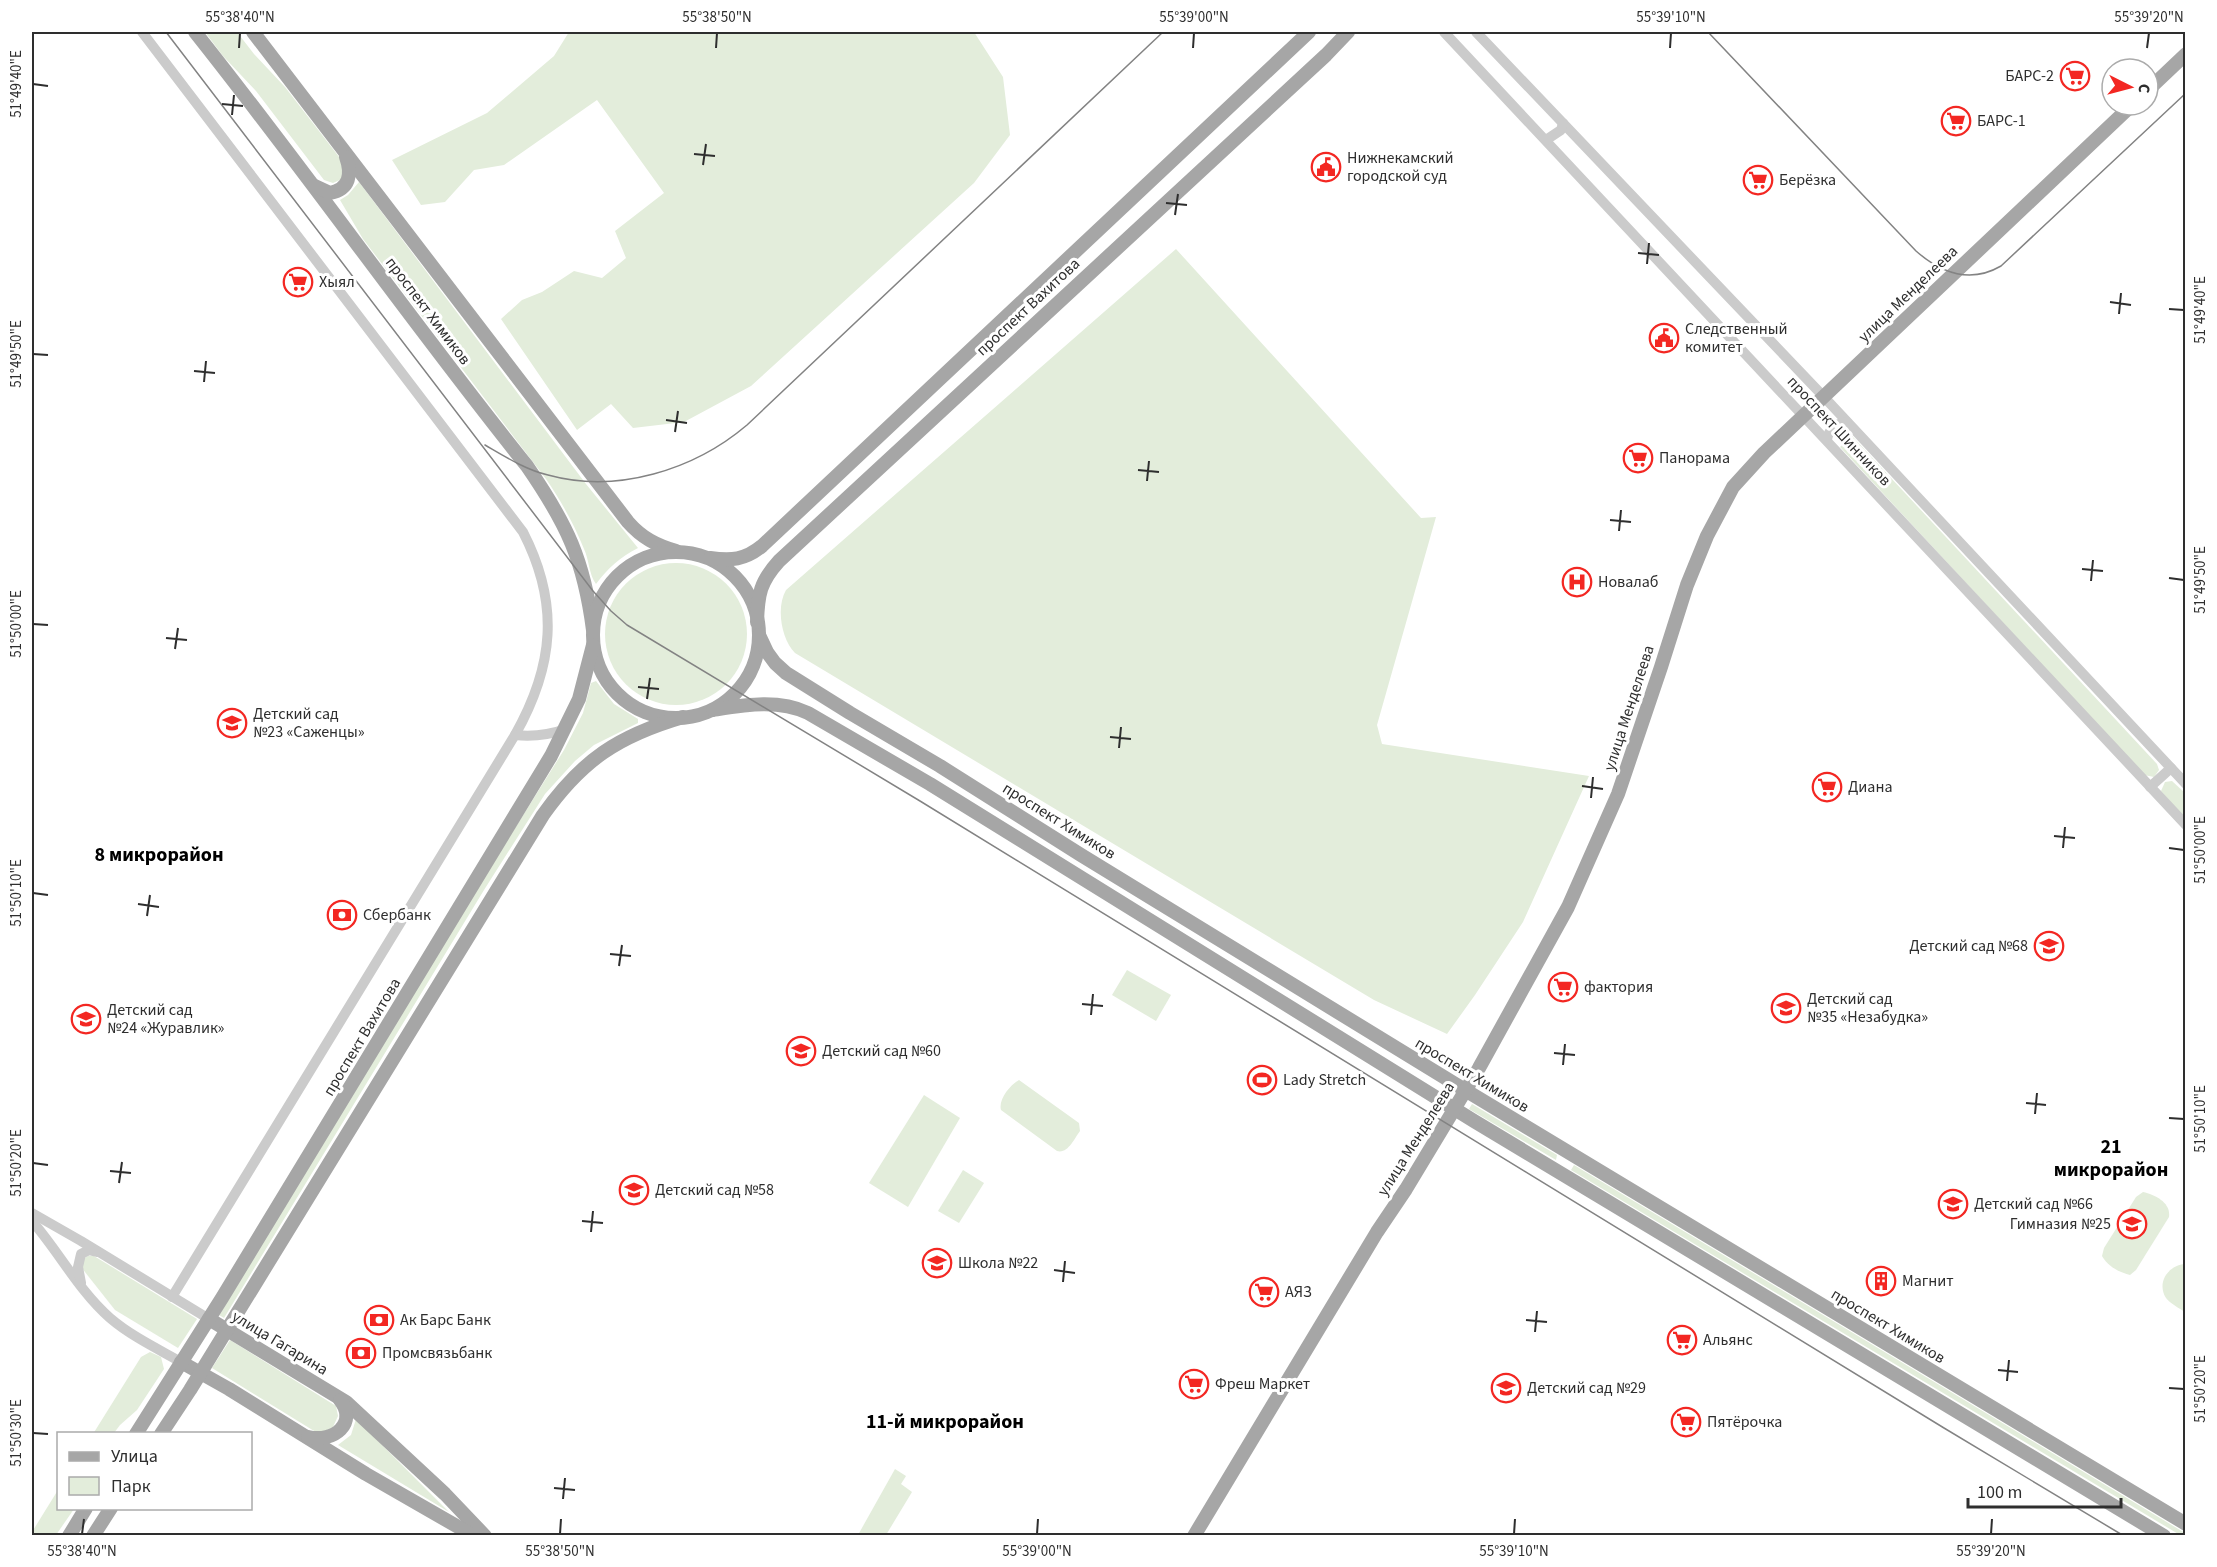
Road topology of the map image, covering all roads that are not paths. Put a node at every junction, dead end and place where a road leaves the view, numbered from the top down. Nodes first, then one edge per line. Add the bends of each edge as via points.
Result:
1 (142, 32) edge
2 (195, 32) edge
3 (253, 32) edge
4 (1310, 32) edge
5 (1348, 32) edge
6 (1444, 32) edge
7 (1476, 32) edge
8 (2186, 54) edge
9 (2160, 79) edge
10 (2119, 117) edge
11 (1563, 123) junction
12 (1546, 140) junction
13 (344, 150) junction
14 (313, 185) junction
15 (1824, 397) junction
16 (1804, 415) junction
17 (1847, 422) junction
18 (1827, 440) junction
19 (676, 552) junction
20 (710, 558) junction
21 (758, 629) junction
22 (593, 630) junction
23 (594, 645) junction
24 (713, 710) junction
25 (683, 717) junction
26 (566, 728) junction
27 (515, 735) junction
28 (2171, 768) junction
29 (2186, 784) edge
30 (2150, 787) junction
31 (2186, 825) edge
32 (1251, 958) junction
33 (1242, 976) junction
34 (1465, 1090) junction
35 (1454, 1108) junction
36 (1555, 1143) junction
37 (1541, 1161) junction
38 (32, 1214) edge
39 (32, 1221) edge
40 (101, 1253) junction
41 (82, 1288) junction
42 (172, 1297) junction
43 (209, 1318) junction
44 (227, 1330) junction
45 (181, 1362) junction
46 (200, 1373) junction
47 (331, 1392) junction
48 (137, 1432) edge
49 (162, 1432) edge
50 (305, 1437) junction
51 (86, 1510) edge
52 (110, 1510) edge
53 (2186, 1524) edge
54 (69, 1536) edge
55 (93, 1536) edge
56 (474, 1536) edge
57 (485, 1536) edge
58 (1194, 1536) edge
59 (2164, 1536) edge

1 - 27 street via 524,532 544,582 549,635 535,697
2 - 14 main road, проспект Химиков
3 - 13 main road, проспект Химиков
4 - 20 main road, проспект Вахитова via 762,546 736,560
5 - 21 main road, проспект Вахитова via 779,561 759,592
6 - 12 street, проспект Шинников
7 - 11 street, проспект Шинников
8 - 9 main road
10 - 15 main road, улица Менделеева
11 - 12 street via 1561,130
11 - 15 street, проспект Шинников
12 - 16 street, проспект Шинников
13 - 14 main road via 350,170 345,186 330,193
13 - 19 main road, проспект Химиков via 628,522 640,536
14 - 22 main road, проспект Химиков via 551,502 579,559
15 - 16 main road, улица Менделеева
15 - 17 street, проспект Шинников
16 - 18 street, проспект Шинников
16 - 34 main road, улица Менделеева via 1743,474 1721,507 1687,585 1604,829 1568,907
17 - 18 street via 1836,424
17 - 28 street, проспект Шинников
18 - 30 street, проспект Шинников
19 - 20 main road, проспект Вахитова
19 - 22 main road, проспект Вахитова via 653,556 621,574 601,600
20 - 21 main road, проспект Вахитова via 743,586
21 - 24 main road, проспект Вахитова via 756,658 744,683 734,696
21 - 32 main road, проспект Химиков via 767,652 786,673
22 - 23 main road, проспект Вахитова
23 - 25 main road, проспект Вахитова via 600,669 626,702 660,716
23 - 26 main road, проспект Вахитова via 579,699
24 - 25 main road, проспект Вахитова
24 - 33 main road via 776,704 808,713
25 - 44 main road, проспект Вахитова via 612,746 587,763 558,794
26 - 27 street via 531,737
26 - 43 main road, проспект Вахитова
27 - 42 street
28 - 29 street, проспект Шинников
28 - 30 street
30 - 31 street, проспект Шинников
32 - 33 main road
32 - 34 main road, проспект Химиков
33 - 35 main road
34 - 35 main road, улица Менделеева
34 - 36 main road, проспект Химиков
35 - 37 main road
35 - 58 main road, улица Менделеева
36 - 37 main road via 1564,1155 1562,1162
36 - 53 main road, проспект Химиков
37 - 59 main road
38 - 40 street, улица Гагарина
39 - 41 street
40 - 41 street via 88,1250 81,1254 78,1267
40 - 42 street, улица Гагарина
41 - 45 street via 110,1318
42 - 43 street, улица Гагарина
43 - 44 main road, улица Гагарина
43 - 45 main road, проспект Вахитова
44 - 46 main road, проспект Вахитова
44 - 47 main road, улица Гагарина
45 - 46 main road
45 - 48 main road, проспект Вахитова
46 - 49 main road, проспект Вахитова
46 - 50 main road
47 - 50 main road via 345,1409 342,1428 326,1439
47 - 57 main road, улица Гагарина via 446,1494
50 - 56 main road
51 - 54 main road
52 - 55 main road

